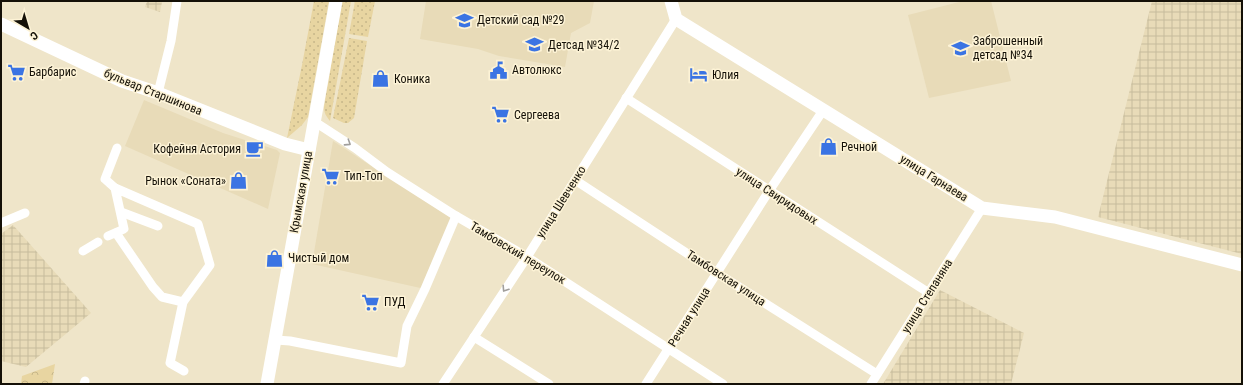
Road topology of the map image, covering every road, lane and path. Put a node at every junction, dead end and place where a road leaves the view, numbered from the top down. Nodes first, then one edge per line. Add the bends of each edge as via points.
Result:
1 (177, 1) edge
2 (336, 1) edge
3 (671, 1) edge
4 (676, 19) junction
5 (1, 24) edge
6 (158, 93) junction
7 (626, 98) junction
8 (824, 110) junction
9 (315, 122) junction
10 (117, 148) dead end
11 (309, 150) junction
12 (575, 180) junction
13 (115, 188) junction
14 (769, 191) junction
15 (982, 208) junction
16 (121, 212) junction
17 (25, 213) dead end
18 (456, 216) junction
19 (1, 223) edge
20 (158, 226) dead end
21 (98, 242) dead end
22 (83, 251) dead end
23 (527, 256) junction
24 (1242, 265) edge
25 (717, 273) junction
26 (929, 293) junction
27 (183, 302) junction
28 (474, 337) junction
29 (276, 340) junction
30 (669, 348) junction
31 (184, 372) dead end
32 (877, 374) junction
33 (268, 384) edge
34 (443, 384) edge
35 (549, 384) edge
36 (646, 384) edge
37 (723, 384) edge
38 (871, 384) edge

1 - 6 street via 171,42
2 - 9 street, Крымская улица
3 - 4 street
4 - 7 street, улица Шевченко
4 - 8 street, улица Гарнаева
5 - 6 street, бульвар Старшинова via 122,81
6 - 11 street, бульвар Старшинова via 285,144
7 - 12 street, улица Шевченко
7 - 14 street, улица Свиридовых
8 - 14 street, Речная улица
8 - 15 street, улица Гарнаева
9 - 11 street, Крымская улица
9 -> 18 street, Тамбовский переулок
10 - 13 street via 105,179
11 - 29 street, Крымская улица
12 - 23 street, улица Шевченко
12 - 25 street, Тамбовская улица
13 - 16 street
13 - 27 street via 198,224 210,265
14 - 25 street, Речная улица
14 - 26 street, улица Свиридовых
15 - 24 street, улица Гарнаева via 1055,218
15 - 26 street, улица Степаняна
16 - 20 street
16 - 27 street via 124,229 112,235 162,297
17 - 19 street
18 - 23 street, Тамбовский переулок
18 - 29 street via 407,326 401,362
21 - 22 street
23 -> 28 street, улица Шевченко
23 - 30 street, Тамбовский переулок
25 - 30 street, Речная улица
25 - 32 street, Тамбовская улица
26 - 32 street, улица Степаняна
27 - 31 street via 170,363
28 - 34 street, улица Шевченко
28 - 35 street
29 - 33 street, Крымская улица
30 - 36 street, Речная улица
30 - 37 street, Тамбовский переулок
32 - 38 street, улица Степаняна

